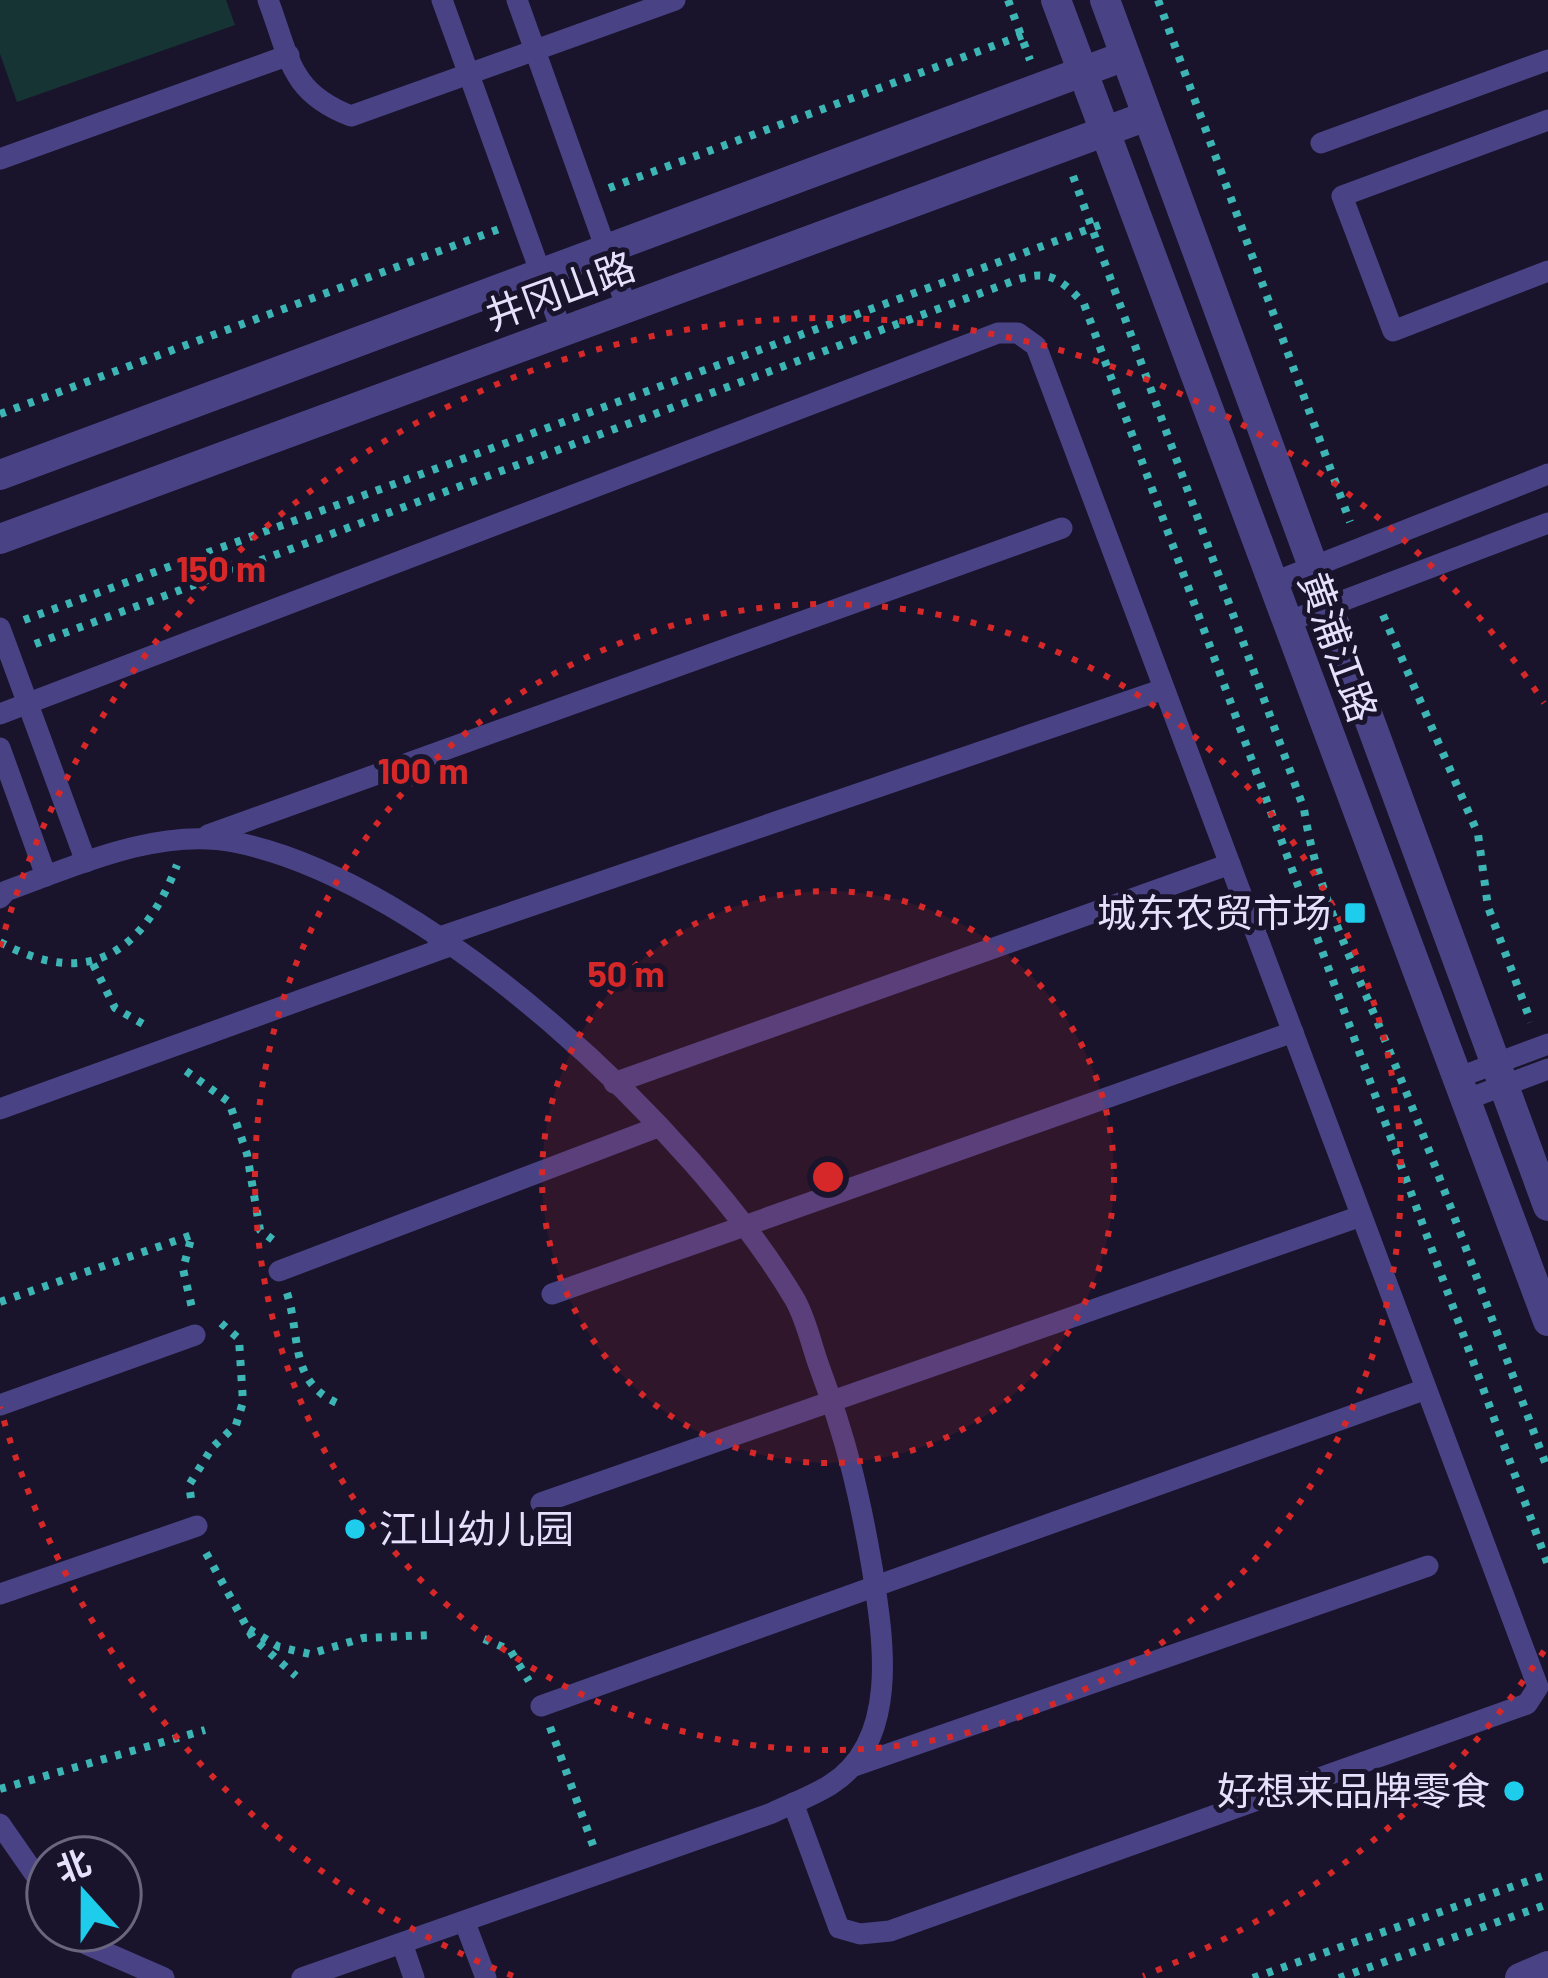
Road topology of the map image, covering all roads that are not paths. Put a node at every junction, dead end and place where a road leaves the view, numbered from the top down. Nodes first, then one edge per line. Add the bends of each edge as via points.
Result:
1 (268, 0) edge
2 (442, 0) edge
3 (517, 0) edge
4 (675, 0) edge
5 (1056, 0) edge
6 (1105, 0) edge
7 (535, 51) junction
8 (289, 55) junction
9 (1125, 56) junction
10 (1548, 60) edge
11 (1081, 72) junction
12 (469, 75) junction
13 (1147, 116) junction
14 (1548, 120) edge
15 (1104, 132) junction
16 (1321, 143) dead end
17 (0, 159) edge
18 (606, 249) junction
19 (1548, 271) edge
20 (541, 273) junction
21 (627, 308) junction
22 (562, 332) junction
23 (1548, 474) edge
24 (0, 475) edge
25 (1548, 523) edge
26 (1062, 528) dead end
27 (0, 539) edge
28 (1313, 566) junction
29 (1272, 583) junction
30 (1327, 606) junction
31 (1286, 622) junction
32 (0, 628) edge
33 (1164, 689) junction
34 (28, 703) junction
35 (0, 714) edge
36 (0, 748) edge
37 (185, 843) junction
38 (86, 862) junction
39 (1230, 863) junction
40 (46, 876) junction
41 (0, 898) edge
42 (443, 942) junction
43 (1292, 1032) junction
44 (1548, 1044) edge
45 (1548, 1069) edge
46 (1498, 1075) junction
47 (614, 1083) junction
48 (1461, 1089) junction
49 (0, 1109) edge
50 (658, 1126) junction
51 (1548, 1206) edge
52 (1361, 1216) junction
53 (742, 1226) junction
54 (278, 1271) road end
55 (552, 1294) dead end
56 (1548, 1321) edge
57 (195, 1335) dead end
58 (1426, 1389) junction
59 (832, 1402) junction
60 (0, 1405) edge
61 (541, 1503) dead end
62 (197, 1526) road end
63 (1428, 1566) dead end
64 (875, 1587) junction
65 (0, 1594) edge
66 (542, 1706) road end
67 (848, 1769) junction
68 (793, 1803) junction
69 (3, 1836) edge
70 (24, 1863) edge
71 (465, 1923) junction
72 (403, 1946) junction
73 (105, 1954) edge
74 (1548, 1966) edge
75 (164, 1978) edge
76 (302, 1978) edge
77 (414, 1978) edge
78 (486, 1978) edge
79 (1520, 1978) edge

1 - 8 lane
2 - 12 lane
3 - 7 lane
4 - 7 lane
5 - 11 street, 黄浦江路
6 - 9 street, 黄浦江路
7 - 12 lane
7 - 18 lane
8 - 12 lane via 311,99 351,116
8 - 17 lane
9 - 11 street, 井冈山路
9 - 13 street, 黄浦江路
10 - 16 lane
11 - 15 street, 黄浦江路
11 - 18 street, 井冈山路
12 - 20 lane
13 - 15 street, 井冈山路
13 - 28 street, 黄浦江路
14 - 19 lane via 1342,196 1393,331
15 - 21 street, 井冈山路
15 - 29 street, 黄浦江路
18 - 20 street, 井冈山路
18 - 21 lane
20 - 22 lane
20 - 24 street, 井冈山路
21 - 22 street, 井冈山路
22 - 27 street, 井冈山路
23 - 28 lane
25 - 30 lane
26 - 37 lane
28 - 29 lane
28 - 30 street, 黄浦江路
29 - 31 street, 黄浦江路
30 - 31 lane
30 - 46 street, 黄浦江路
31 - 48 street, 黄浦江路
32 - 34 lane
33 - 34 lane via 1036,346 1018,333 998,333
33 - 39 lane
33 - 42 lane
34 - 35 lane
34 - 38 lane
36 - 40 lane
37 - 38 lane via 127,847
37 - 42 lane via 232,841 335,874
38 - 40 lane
39 - 43 lane
39 - 47 lane
40 - 41 lane
42 - 47 lane via 490,971
42 - 49 lane
43 - 52 lane
43 - 53 lane
44 - 46 lane
45 - 46 lane
46 - 48 lane
46 - 51 street, 黄浦江路
47 - 50 lane
48 - 56 street, 黄浦江路
50 - 53 lane
50 - 54 lane
52 - 58 lane
52 - 59 lane
53 - 55 lane
53 - 59 lane via 796,1301
57 - 60 lane
58 - 64 lane
58 - 68 lane via 1538,1687 1527,1704 890,1931 839,1928
59 - 61 lane
59 - 64 lane via 854,1462
62 - 65 lane
63 - 67 lane
64 - 66 lane
64 - 67 lane via 881,1705 866,1749
67 - 68 lane
68 - 71 lane
69 - 70 lane
71 - 72 lane
71 - 78 lane
72 - 76 lane
72 - 77 lane
73 - 75 lane
74 - 79 street

